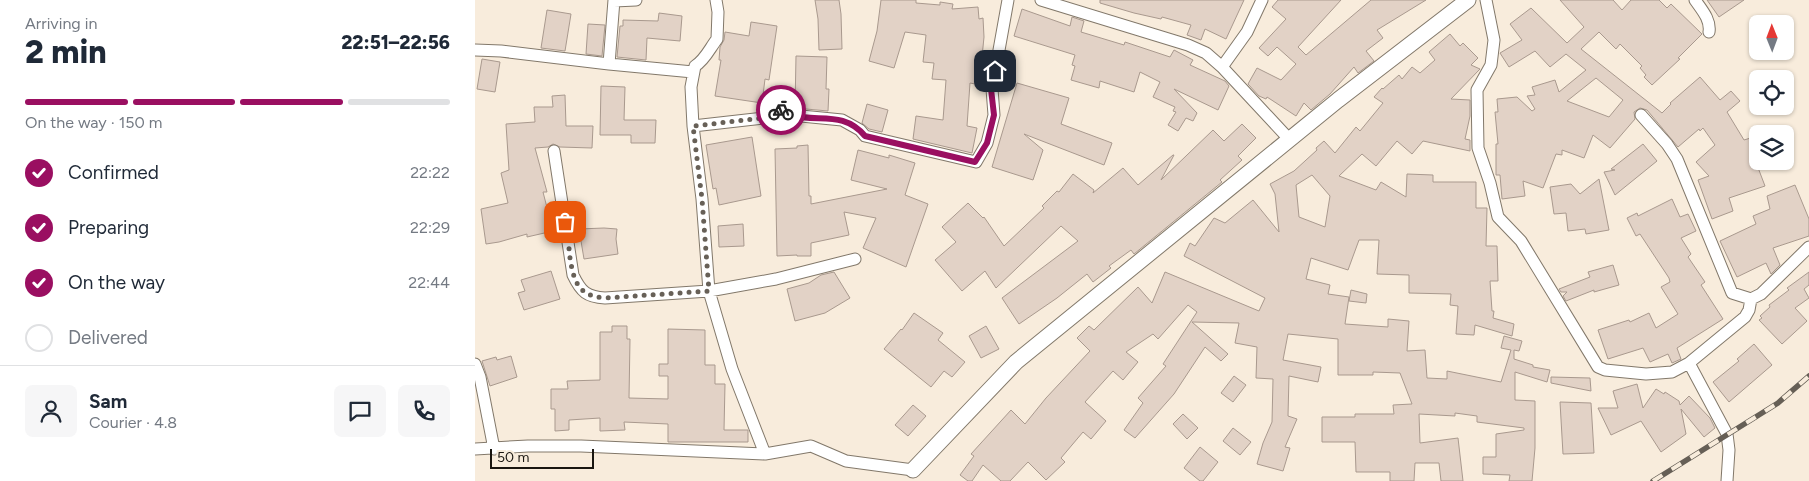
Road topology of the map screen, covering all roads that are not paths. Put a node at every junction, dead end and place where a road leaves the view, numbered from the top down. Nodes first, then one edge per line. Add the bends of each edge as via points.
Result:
1 (636, 0) edge
2 (716, 0) edge
3 (1008, 0) edge
4 (1041, 0) edge
5 (1262, 0) edge
6 (1468, 0) edge
7 (1486, 0) edge
8 (1695, 0) edge
9 (614, 1) edge
10 (1709, 32) dead end
11 (475, 50) edge
12 (609, 64) junction
13 (1222, 67) junction
14 (693, 72) junction
15 (1641, 115) dead end
16 (693, 126) junction
17 (1289, 139) junction
18 (555, 151) dead end
19 (1809, 247) edge
20 (855, 259) dead end
21 (709, 291) junction
22 (1751, 299) junction
23 (1689, 362) junction
24 (475, 364) edge
25 (494, 449) junction
26 (475, 450) edge
27 (765, 454) junction
28 (913, 470) joint
29 (1727, 481) edge

1 - 9 street
2 - 14 street via 717,39
3 - 16 street via 991,89 994,115 987,143 975,162 865,136 842,120 791,115 776,107 767,109 764,118
4 - 13 street via 1188,45 1206,53
5 - 13 street via 1247,32
6 - 17 street
7 - 23 street via 1494,40 1491,65 1477,90 1478,148 1498,217 1521,241 1598,367 1658,373 1672,372
8 - 10 street via 1705,14
9 - 12 street
11 - 12 street
12 - 14 street
13 - 17 street
14 - 16 street
15 - 22 street via 1677,159 1732,293
16 - 21 street
17 - 28 street via 1016,362
18 - 21 street via 573,275 579,287 594,297 605,298
19 - 22 street via 1761,294
20 - 21 street via 776,279
21 - 27 street via 732,369
22 - 23 street via 1745,317
23 - 29 street via 1727,434
24 - 25 street
25 - 26 street
25 - 27 street via 581,446
27 - 28 street via 811,446 846,461

